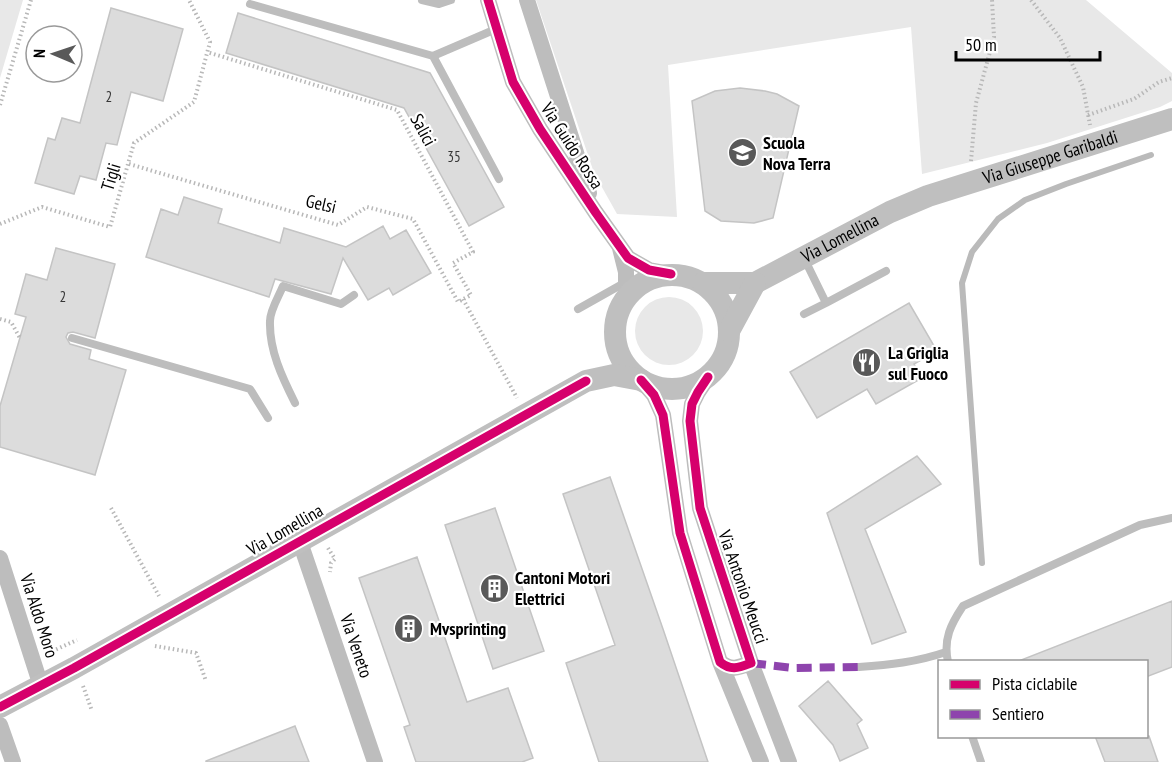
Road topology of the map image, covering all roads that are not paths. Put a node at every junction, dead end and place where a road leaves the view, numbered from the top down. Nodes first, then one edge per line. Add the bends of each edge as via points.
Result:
1 (422, 0) edge
2 (451, 0) edge
3 (488, 0) edge
4 (527, 0) edge
5 (250, 4) dead end
6 (496, 29) junction
7 (433, 56) junction
8 (1172, 119) edge
9 (499, 179) dead end
10 (928, 195) joint
11 (596, 213) junction
12 (619, 245) junction
13 (804, 258) junction
14 (886, 272) dead end
15 (671, 274) junction
16 (703, 283) junction
17 (755, 284) junction
18 (626, 290) junction
19 (354, 295) dead end
20 (826, 303) junction
21 (578, 309) dead end
22 (804, 314) dead end
23 (615, 330) junction
24 (729, 331) junction
25 (72, 338) dead end
26 (708, 377) junction
27 (641, 380) junction
28 (586, 381) junction
29 (294, 403) dead end
30 (268, 418) dead end
31 (1172, 518) edge
32 (300, 542) junction
33 (0, 558) edge
34 (946, 652) junction
35 (948, 660) edge
36 (720, 662) junction
37 (751, 663) junction
38 (859, 667) dead end
39 (41, 686) junction
40 (0, 707) edge
41 (0, 725) edge
42 (973, 738) edge
43 (13, 762) edge
44 (375, 762) edge
45 (761, 762) edge
46 (789, 762) edge
47 (981, 762) edge

1 - 2 lane via 439,4
3 - 6 street, Via Guido Rossa
4 - 11 street, Via Guido Rossa
5 - 7 lane
6 - 7 lane
6 - 11 street, Via Guido Rossa via 513,82
7 - 9 lane
8 - 10 main road, Via Giuseppe Garibaldi
10 - 13 main road, Via Lomellina
11 - 12 street, Via Guido Rossa
12 - 15 street, Via Guido Rossa via 640,266
12 - 18 street, Via Guido Rossa
13 - 17 main road, Via Lomellina
13 - 20 lane
14 - 20 lane
15 - 16 main road
15 - 18 main road
16 - 17 main road, Via Lomellina
16 - 24 main road via 722,308
17 - 24 main road
18 - 21 lane
18 - 23 main road
19 - 29 lane via 341,304 283,286 269,319 279,373
20 - 22 lane
23 - 27 main road via 620,356
23 - 28 main road, Via Lomellina via 598,368
24 - 26 main road via 728,350
25 - 30 lane via 250,390
26 - 27 main road via 679,389 659,388
26 - 37 street, Via Antonio Meucci via 692,404 690,421 700,508
27 - 28 main road, Via Lomellina via 615,375
27 - 36 street via 654,395 663,415 680,533
28 - 32 main road, Via Lomellina
31 - 34 lane via 1140,525 963,606 950,627
32 - 39 main road, Via Lomellina
32 - 44 street, Via Veneto
33 - 39 street, Via Aldo Moro
34 - 35 lane
34 - 38 lane via 894,665
36 - 37 street, Via Antonio Meucci via 736,669
36 - 45 street
37 - 46 street, Via Antonio Meucci
39 - 40 main road, Via Lomellina
41 - 43 street
42 - 47 lane

